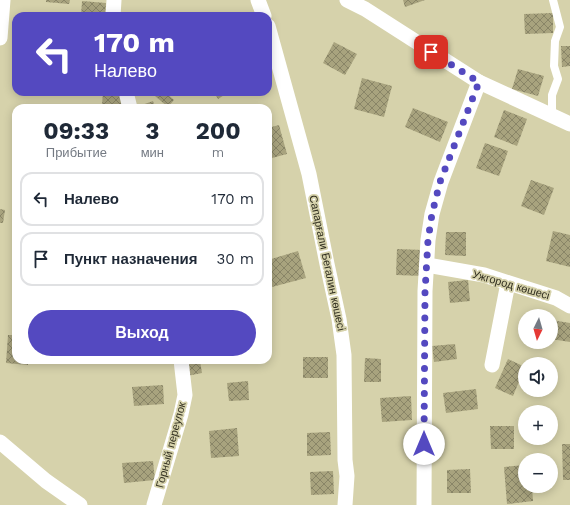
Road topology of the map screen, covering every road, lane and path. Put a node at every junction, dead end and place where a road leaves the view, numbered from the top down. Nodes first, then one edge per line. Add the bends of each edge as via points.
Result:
1 (3, 0) edge
2 (114, 0) edge
3 (258, 0) edge
4 (347, 0) edge
5 (553, 0) edge
6 (113, 12) edge
7 (262, 12) edge
8 (0, 38) edge
9 (272, 40) edge
10 (479, 82) junction
11 (552, 116) junction
12 (570, 124) edge
13 (427, 264) junction
14 (508, 283) junction
15 (570, 306) edge
16 (181, 364) edge
17 (492, 365) dead end
18 (0, 442) edge
19 (80, 505) edge
20 (154, 505) edge
21 (345, 505) edge
22 (424, 505) edge

1 - 8 street
2 - 6 street
3 - 7 street
4 - 10 street
5 - 11 lane via 560,27 555,41 554,66 558,79 552,95
9 - 21 street, Сапарғали Бегалин көшесі via 309,174 339,318 344,355
10 - 11 street
10 - 13 street via 440,182 432,214
11 - 12 street
13 - 14 street, Ужгород көшесі via 484,275
13 - 22 street
14 - 15 street, Ужгород көшесі via 556,298
14 - 17 street
16 - 20 street, Горный переулок via 185,395 182,414
18 - 19 street via 46,481

